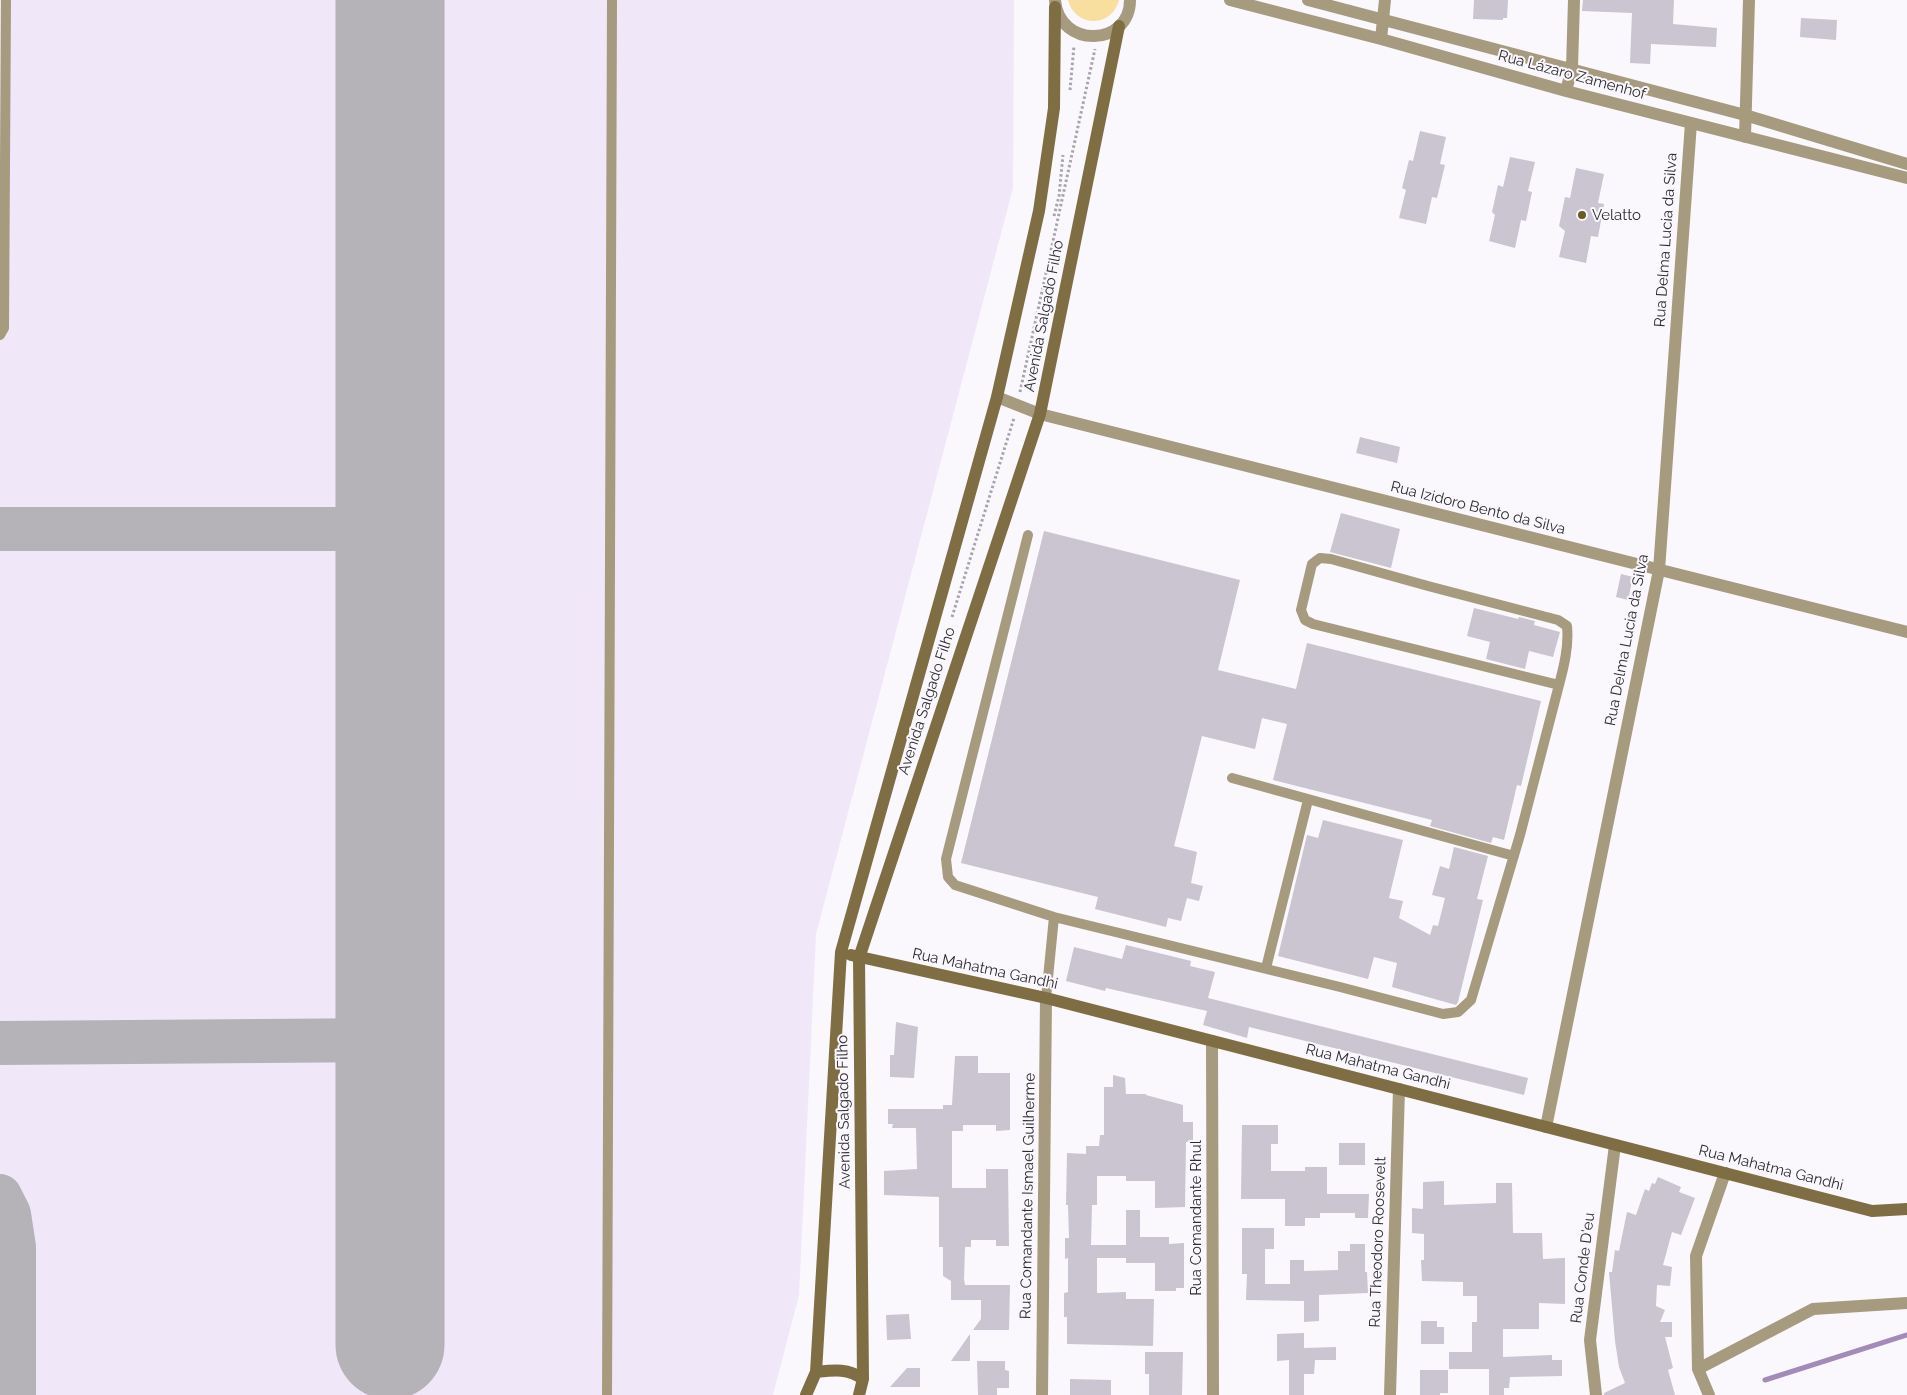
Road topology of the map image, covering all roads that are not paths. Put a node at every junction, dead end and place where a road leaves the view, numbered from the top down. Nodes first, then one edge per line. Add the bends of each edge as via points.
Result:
1 (6, 0) edge
2 (612, 0) edge
3 (1130, 0) edge
4 (1230, 0) edge
5 (1308, 0) edge
6 (1385, 0) edge
7 (1574, 0) edge
8 (1750, 0) edge
9 (1055, 4) edge
10 (1384, 20) junction
11 (1119, 26) junction
12 (1381, 39) junction
13 (1572, 68) junction
14 (1566, 91) junction
15 (1745, 116) junction
16 (1691, 123) junction
17 (1745, 137) junction
18 (1907, 164) edge
19 (1907, 178) edge
20 (0, 335) edge
21 (997, 397) junction
22 (1040, 414) junction
23 (1028, 535) dead end
24 (1659, 570) junction
25 (1907, 632) edge
26 (1559, 685) junction
27 (1232, 778) dead end
28 (1308, 800) junction
29 (1514, 856) junction
30 (1054, 917) junction
31 (841, 952) junction
32 (858, 958) junction
33 (1266, 968) junction
34 (1046, 998) junction
35 (1212, 1041) junction
36 (1399, 1089) junction
37 (1546, 1127) junction
38 (1616, 1145) junction
39 (1724, 1173) junction
40 (1907, 1209) edge
41 (1907, 1303) edge
42 (1698, 1368) junction
43 (816, 1372) junction
44 (863, 1379) junction
45 (607, 1395) edge
46 (806, 1395) edge
47 (859, 1395) edge
48 (1042, 1395) edge
49 (1213, 1395) edge
50 (1390, 1395) edge
51 (1596, 1395) edge
52 (1709, 1395) edge

1 - 20 lane via 4,328
2 - 45 lane
3 - 11 street via 1126,17
4 - 12 street, Rua Lázaro Zamenhof
5 - 10 street, Rua Lázaro Zamenhof
6 - 10 street
7 - 13 street
8 - 15 street
9 - 11 street via 1059,18 1066,26 1086,37 1109,33
9 - 21 street, Avenida Salgado Filho via 1054,108 1039,212
10 - 12 street
10 - 13 street, Rua Lázaro Zamenhof
11 - 22 street, Avenida Salgado Filho
12 - 14 street, Rua Lázaro Zamenhof
13 - 14 street
13 - 15 street, Rua Lázaro Zamenhof
14 - 16 street, Rua Lázaro Zamenhof
15 - 17 street
15 - 18 street, Rua Lázaro Zamenhof
16 - 17 street, Rua Lázaro Zamenhof
16 - 24 street, Rua Delma Lucia da Silva
17 - 19 street, Rua Lázaro Zamenhof
21 - 22 street, Rua Izidoro Bento da Silva
21 - 31 street, Avenida Salgado Filho
22 - 24 street, Rua Izidoro Bento da Silva
22 - 32 street, Avenida Salgado Filho
23 - 30 lane via 946,859 948,877 955,885
24 - 25 street, Rua Izidoro Bento da Silva
24 - 37 street, Rua Delma Lucia da Silva
26 - 26 lane via 1312,624 1305,620 1302,610 1312,564 1320,558 1331,559 1558,620 1567,626 1569,638
26 - 29 lane
27 - 28 lane
28 - 29 lane
28 - 33 lane
29 - 33 lane via 1471,1000 1458,1012 1443,1014
30 - 33 lane
30 - 34 lane
31 - 32 street, Rua Mahatma Gandhi
31 - 43 street, Avenida Salgado Filho
32 - 34 street, Rua Mahatma Gandhi
32 - 44 street, Avenida Salgado Filho
34 - 35 street, Rua Mahatma Gandhi
34 - 48 street, Rua Comandante Ismael Guilherme
35 - 36 street, Rua Mahatma Gandhi
35 - 49 street, Rua Comandante Rhul
36 - 37 street, Rua Mahatma Gandhi
36 - 50 street, Rua Theodoro Roosevelt
37 - 38 street, Rua Mahatma Gandhi
38 - 39 street, Rua Mahatma Gandhi
38 - 51 street, Rua Conde D'eu via 1590,1340
39 - 40 street, Rua Mahatma Gandhi via 1872,1211
39 - 42 street via 1696,1256
41 - 42 street via 1813,1309
42 - 52 street
43 - 44 street via 842,1370
43 - 46 street, Avenida Salgado Filho
44 - 47 street, Avenida Salgado Filho

